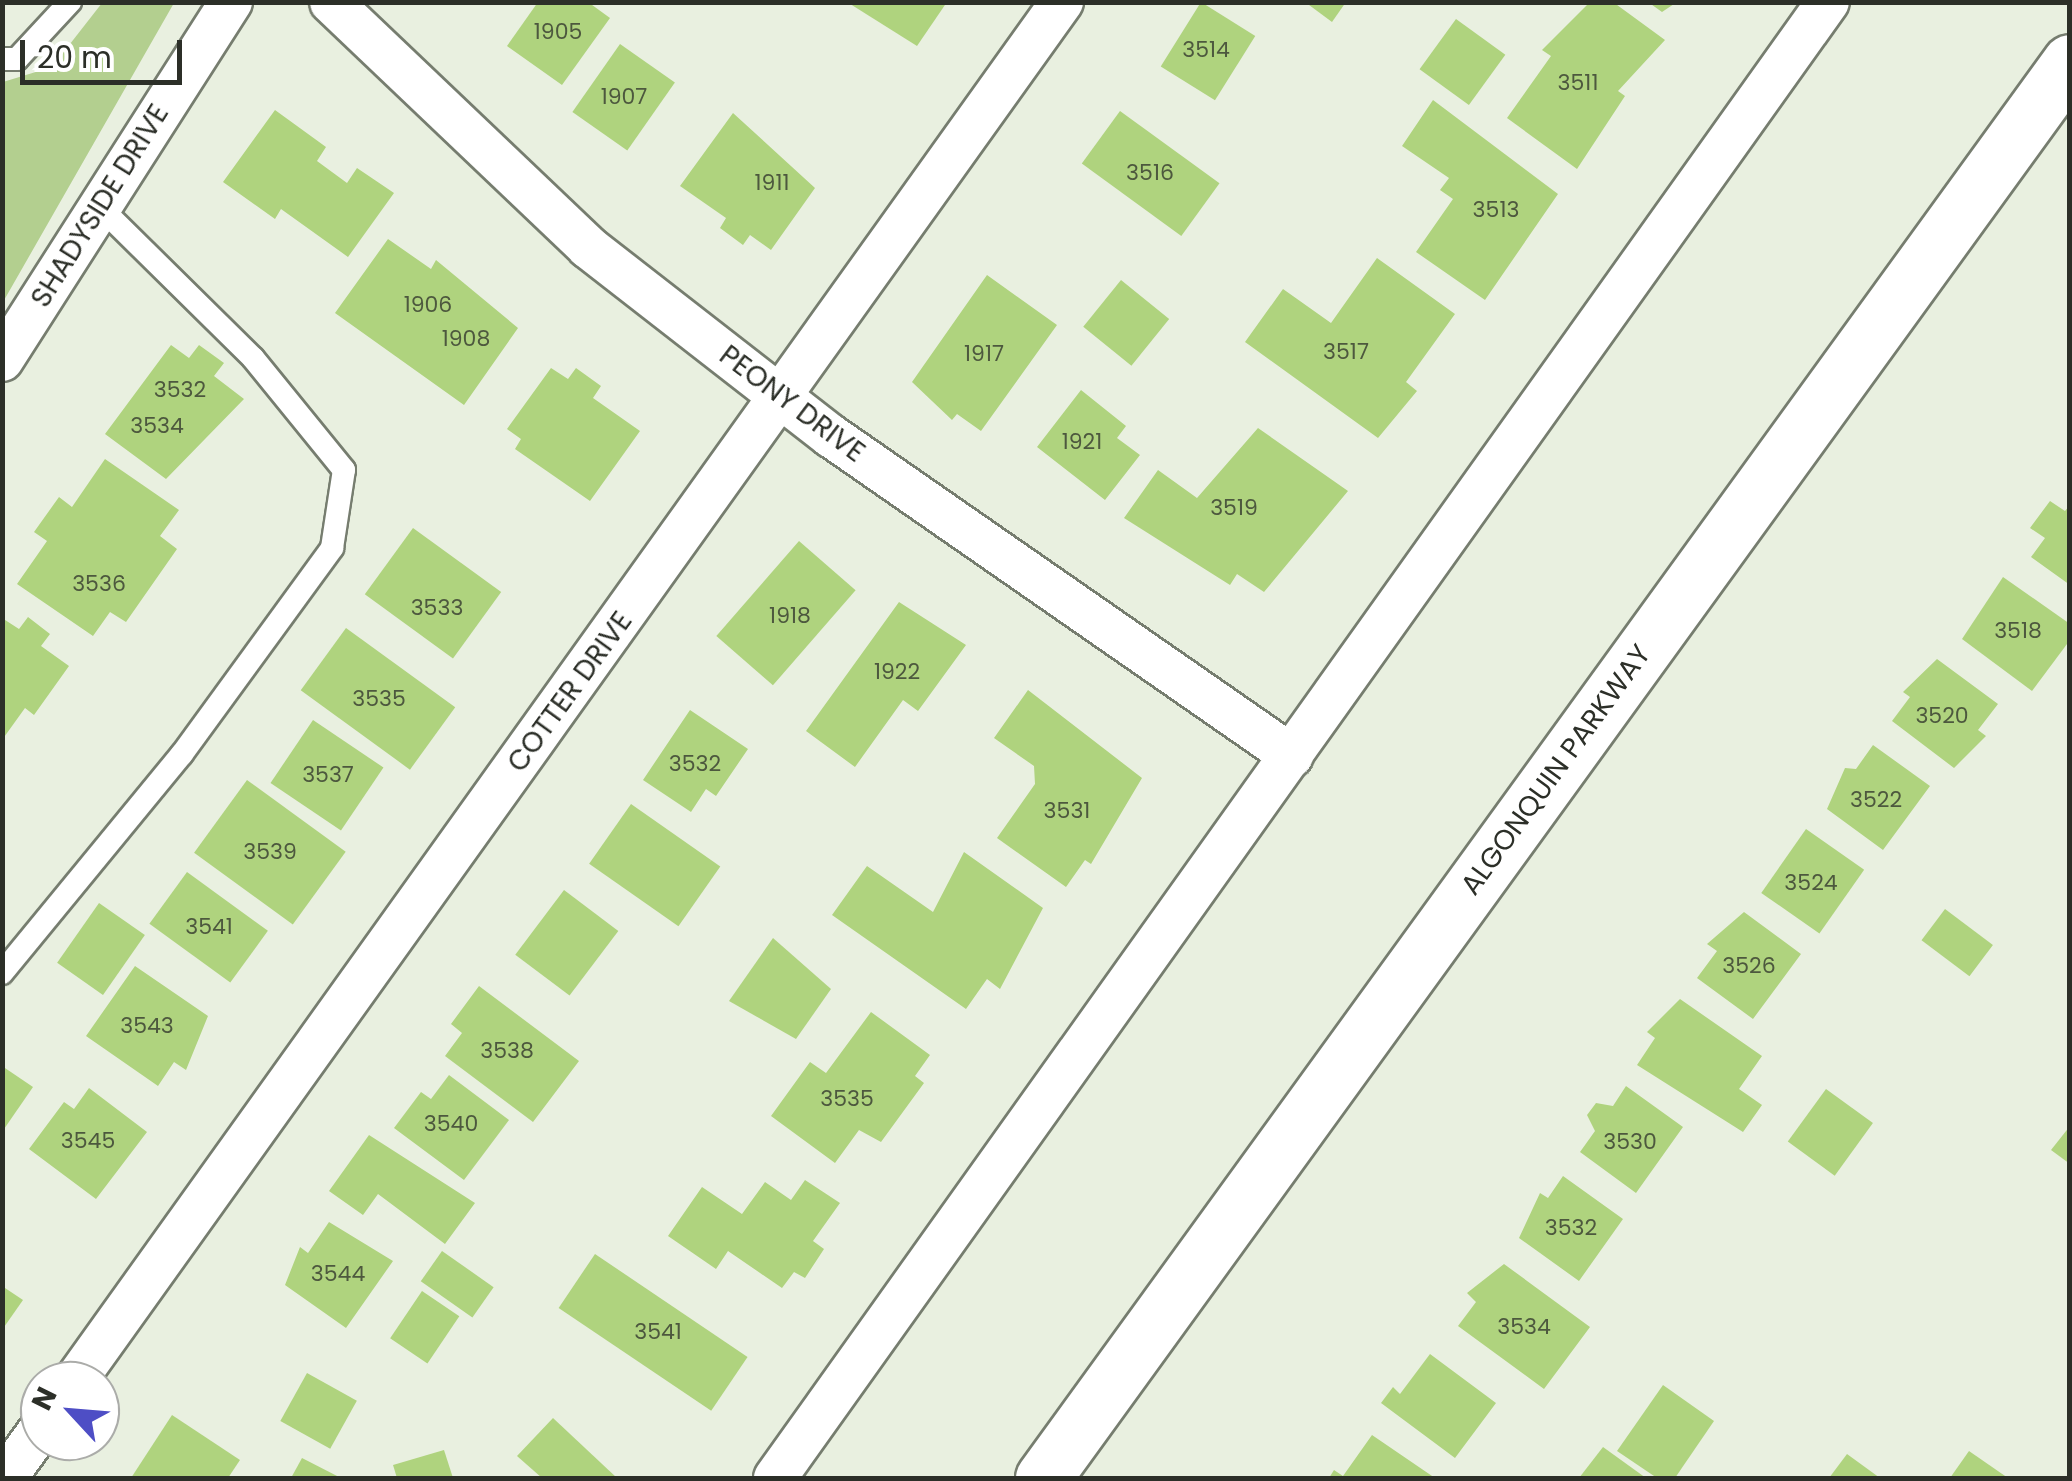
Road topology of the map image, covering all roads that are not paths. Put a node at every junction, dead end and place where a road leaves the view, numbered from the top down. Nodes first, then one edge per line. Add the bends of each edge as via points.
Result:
1 (70, 2) edge
2 (231, 2) edge
3 (331, 2) edge
4 (1062, 2) edge
5 (1828, 2) edge
6 (2, 59) edge
7 (2070, 62) edge
8 (100, 207) junction
9 (2, 360) edge
10 (781, 398) junction
11 (1292, 756) junction
12 (2, 974) edge
13 (89, 1361) edge
14 (20, 1457) edge
15 (5, 1478) edge
16 (775, 1478) edge
17 (1043, 1478) edge

1 - 6 lane via 17,59
2 - 8 street, SHADYSIDE DRIVE
3 - 10 street, PEONY DRIVE via 493,165
4 - 10 street, COTTER DRIVE
5 - 11 street
7 - 17 main road, ALGONQUIN PARKWAY
8 - 9 street, SHADYSIDE DRIVE
8 - 12 lane via 253,358 344,470 332,548 182,754
10 - 11 street, PEONY DRIVE
10 - 13 street, COTTER DRIVE
11 - 16 street
14 - 15 street

